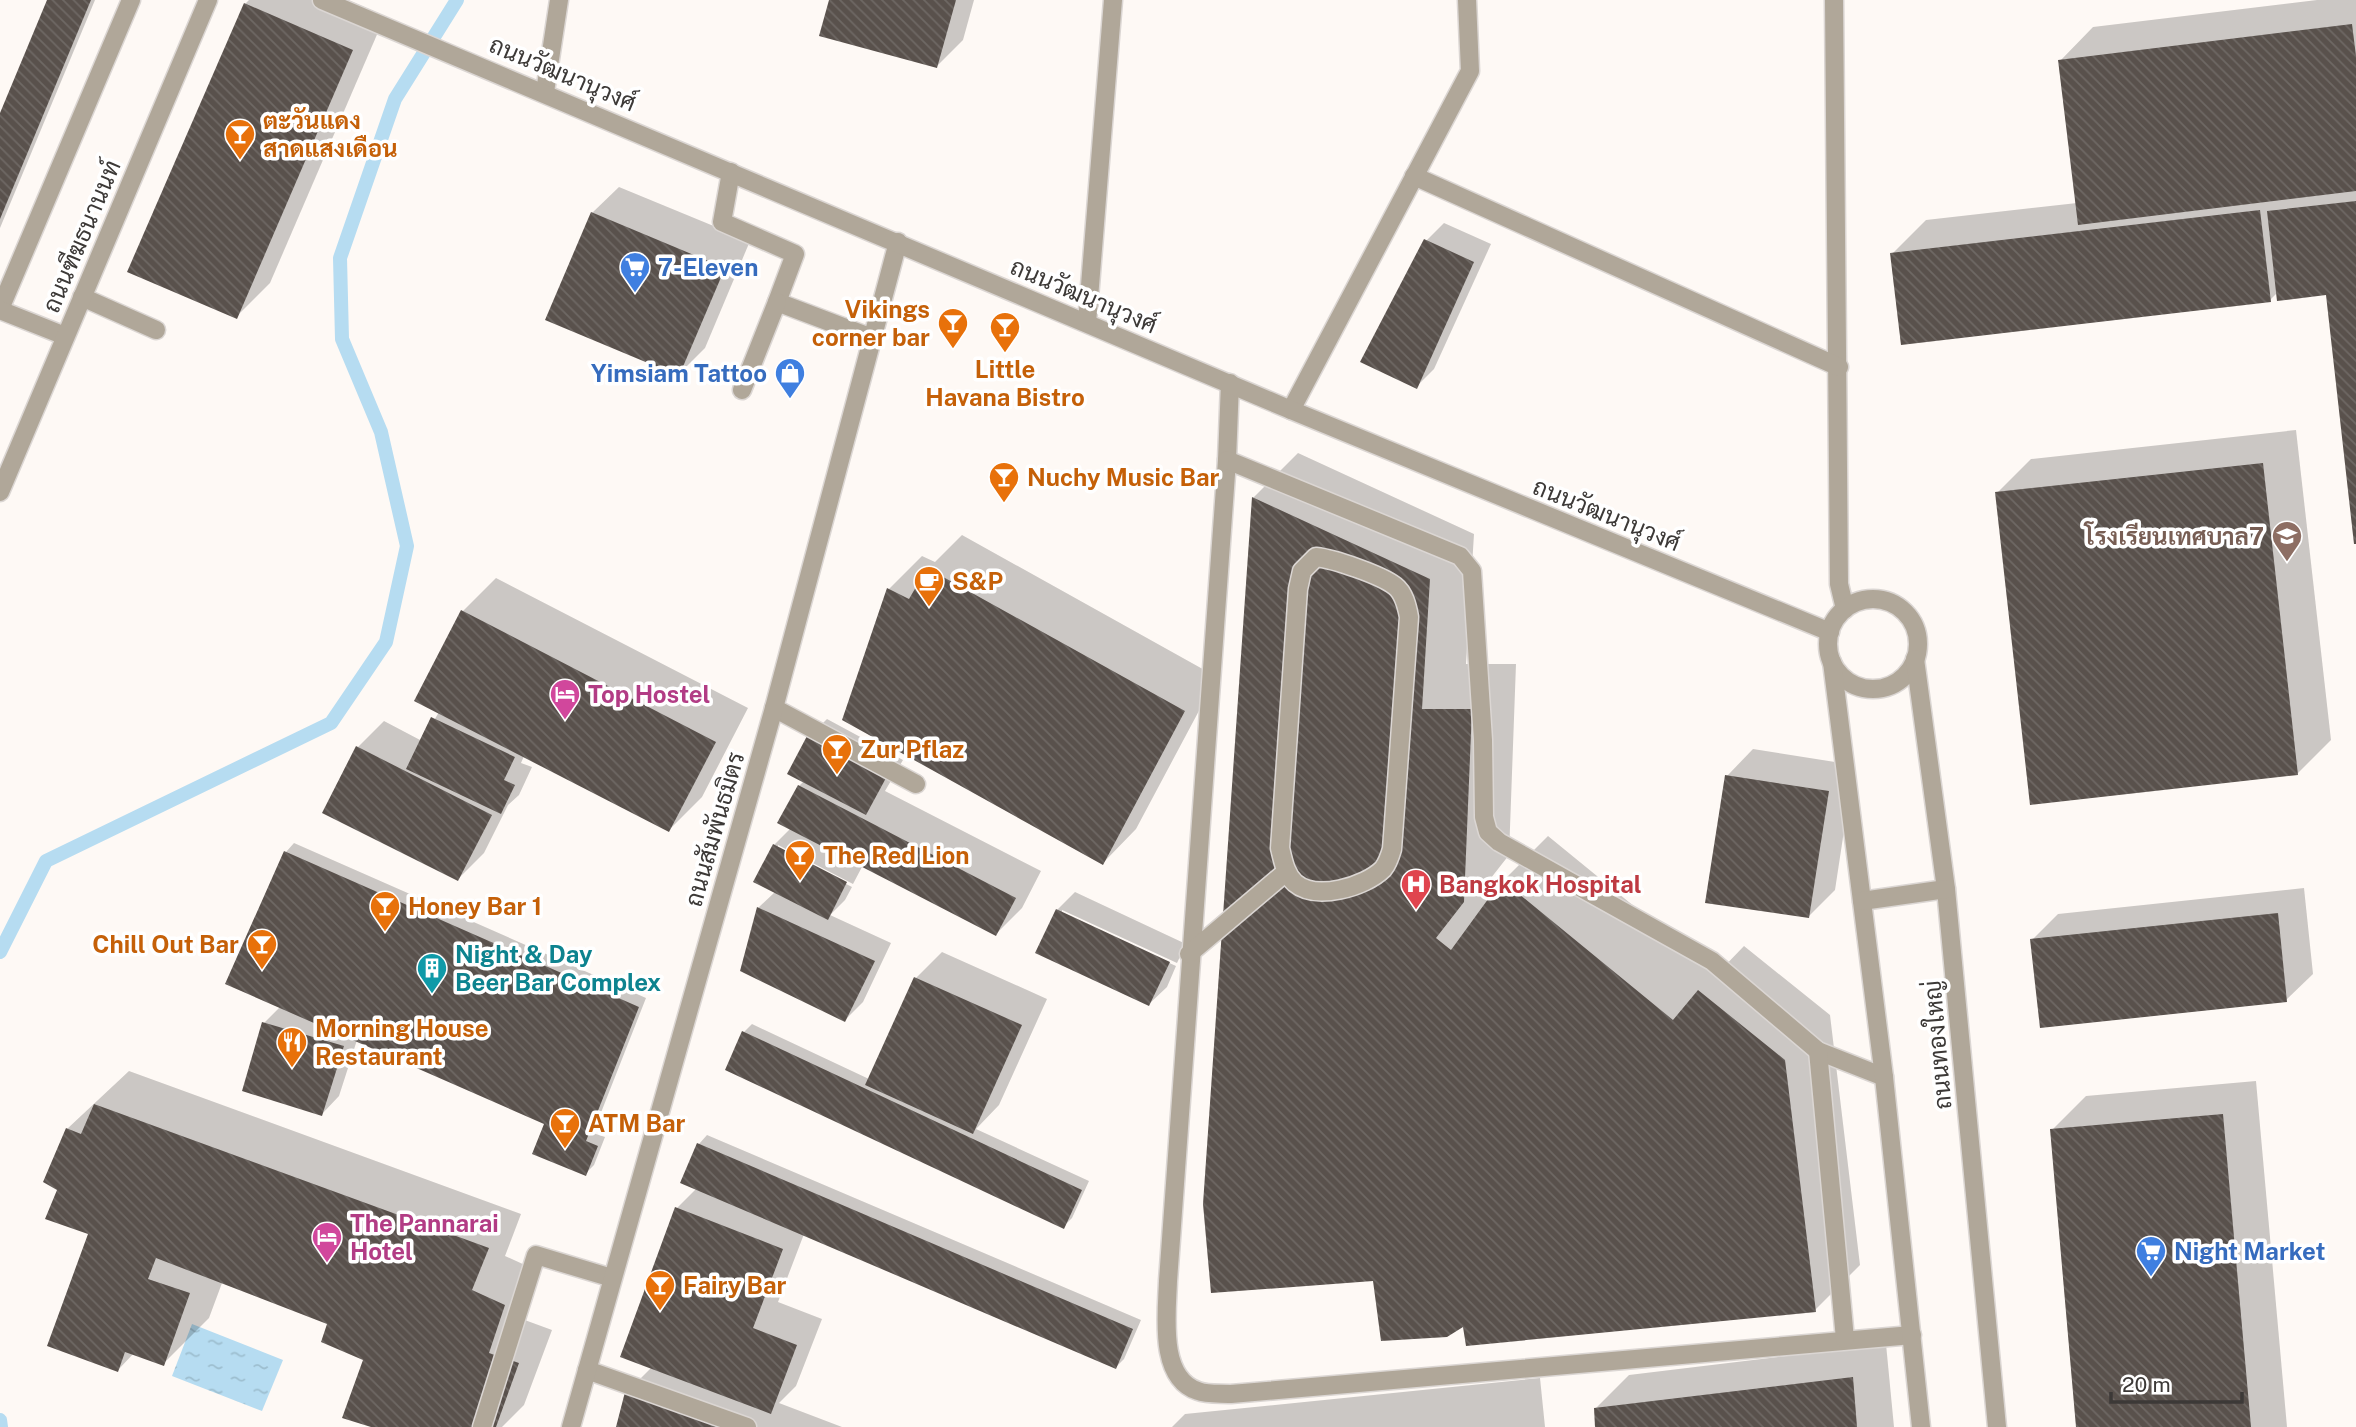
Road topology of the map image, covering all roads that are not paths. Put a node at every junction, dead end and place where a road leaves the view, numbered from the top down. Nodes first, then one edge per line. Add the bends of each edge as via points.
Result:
1 (131, 0) edge
2 (208, 0) edge
3 (321, 0) edge
4 (559, 0) edge
5 (1113, 0) edge
6 (1467, 0) edge
7 (1835, 0) edge
8 (545, 92) junction
9 (731, 172) junction
10 (1414, 176) junction
11 (898, 242) junction
12 (82, 297) junction
13 (777, 302) junction
14 (0, 310) edge
15 (1087, 323) junction
16 (156, 330) dead end
17 (65, 336) junction
18 (872, 338) junction
19 (1839, 367) junction
20 (1230, 383) junction
21 (742, 390) dead end
22 (1291, 410) junction
23 (1227, 460) junction
24 (0, 492) edge
25 (1845, 609) junction
26 (1830, 632) junction
27 (1915, 659) junction
28 (1832, 662) junction
29 (774, 708) junction
30 (916, 784) dead end
31 (1286, 872) junction
32 (1946, 889) junction
33 (1862, 901) junction
34 (1189, 954) junction
35 (1818, 1051) junction
36 (1884, 1077) junction
37 (612, 1278) junction
38 (1912, 1335) junction
39 (1845, 1339) junction
40 (587, 1370) junction
41 (482, 1427) edge
42 (571, 1427) edge
43 (747, 1427) edge
44 (1921, 1427) edge
45 (1997, 1427) edge

1 - 14 street
2 - 12 street, ถนนฑีฆธนานนท์
3 - 8 street, ถนนวัฒนานุวงศ์
4 - 8 street
5 - 15 street
6 - 10 street via 1470,71
7 - 19 street
8 - 9 street, ถนนวัฒนานุวงศ์
9 - 11 street, ถนนวัฒนานุวงศ์
9 - 13 street via 722,222 795,254
10 - 19 street
10 - 22 street
11 - 15 street, ถนนวัฒนานุวงศ์
11 - 18 street, ถนนสัมพันธมิตร
12 - 16 street
12 - 17 street, ถนนฑีฆธนานนท์
13 - 18 street
13 - 21 street
14 - 17 street
15 - 20 street, ถนนวัฒนานุวงศ์
17 - 24 street, ถนนฑีฆธนานนท์
18 - 29 street, ถนนสัมพันธมิตร
19 - 25 street via 1839,584
20 - 22 street, ถนนวัฒนานุวงศ์
20 - 23 street
22 - 26 street, ถนนวัฒนานุวงศ์
23 - 34 street
23 - 35 street via 1460,556 1472,570 1488,832 1712,961
25 - 26 street
25 - 27 street via 1869,599 1905,611 1917,633
26 - 28 street
27 - 28 street via 1901,679 1880,688 1857,686
27 - 32 street, ถนนทองใหญ่
28 - 33 street
29 - 30 street
29 - 37 street, ถนนสัมพันธมิตร
31 - 31 street via 1280,848 1298,589 1302,571 1316,557 1333,559 1396,587 1406,602 1409,617 1392,849 1384,868 1349,887 1304,890
31 - 34 street
32 - 33 street
32 - 45 street, ถนนทองใหญ่
33 - 36 street
34 - 39 street via 1167,1338 1180,1377 1198,1391 1231,1394
35 - 36 street
35 - 39 street
36 - 38 street
37 - 40 street, ถนนสัมพันธมิตร
37 - 41 street via 536,1255
38 - 39 street
38 - 44 street
40 - 42 street, ถนนสัมพันธมิตร
40 - 43 street

